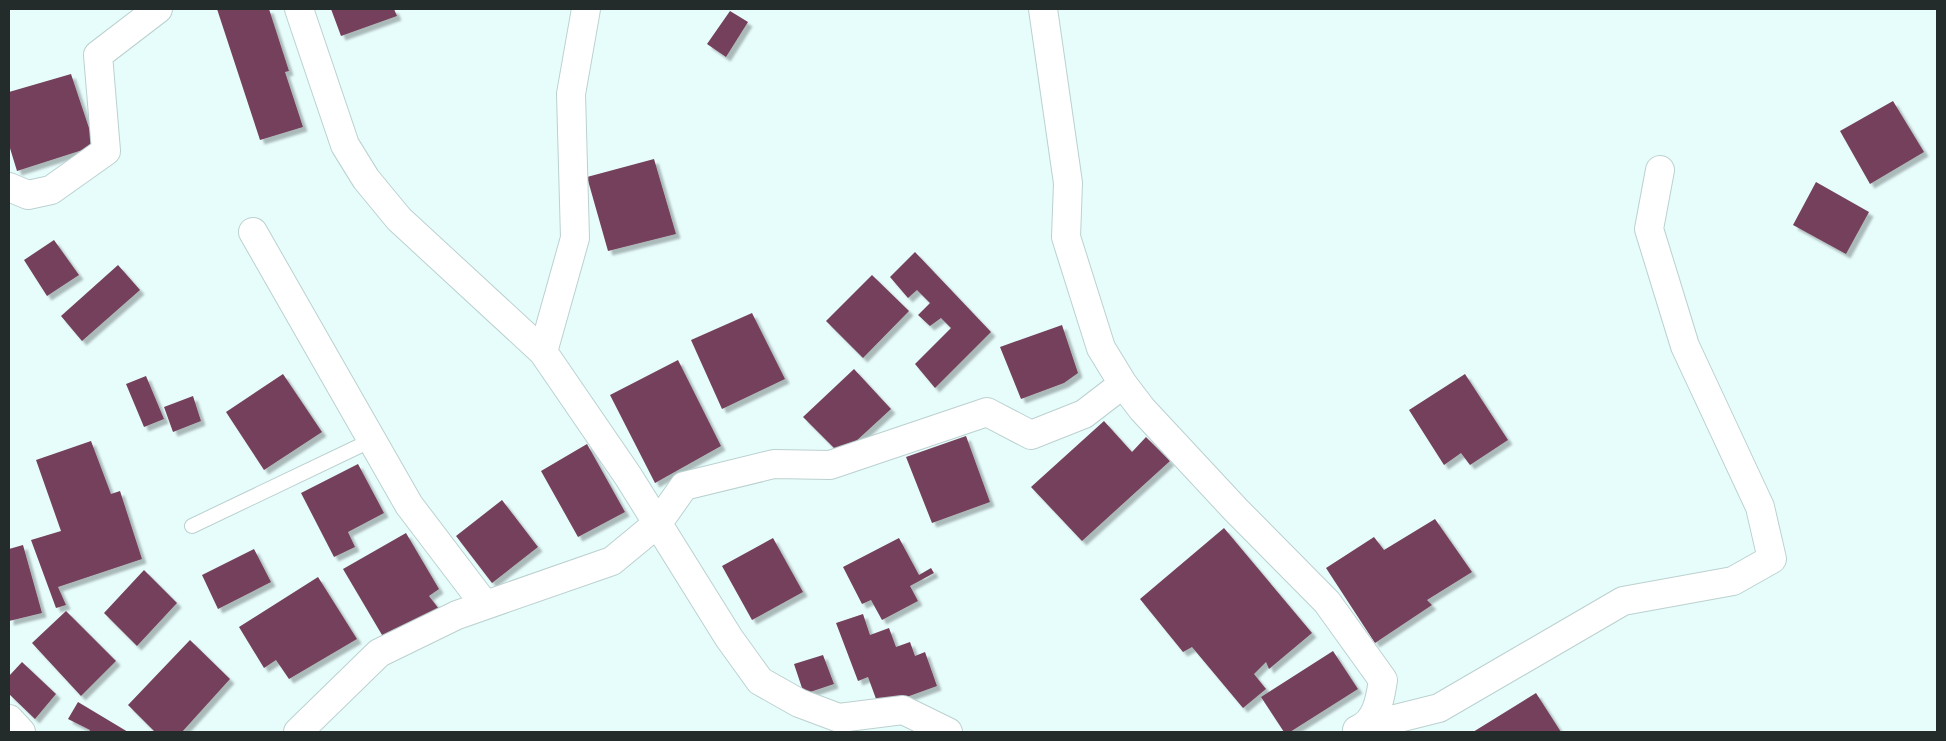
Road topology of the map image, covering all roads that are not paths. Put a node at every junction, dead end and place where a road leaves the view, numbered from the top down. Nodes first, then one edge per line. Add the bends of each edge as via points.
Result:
1 (158, 9) edge
2 (298, 9) edge
3 (586, 9) edge
4 (1042, 9) edge
5 (1660, 170) dead end
6 (9, 186) edge
7 (253, 232) dead end
8 (543, 352) junction
9 (1123, 384) junction
10 (372, 440) junction
11 (658, 523) junction
12 (192, 526) dead end
13 (486, 605) junction
14 (9, 719) edge
15 (1359, 729) edge
16 (21, 732) edge
17 (298, 732) edge
18 (948, 732) edge

1 - 6 street via 98,55 106,151 51,190 28,195
2 - 8 street via 345,144 366,179 399,219
3 - 8 street via 571,94 575,238
4 - 9 street via 1068,183 1066,237 1101,348
5 - 15 street via 1649,229 1686,346 1760,507 1772,559 1733,581 1623,601 1439,708
7 - 10 street
8 - 11 street
9 - 11 street via 1084,414 1031,435 986,412 830,464 774,464 684,486
9 - 15 street via 1142,409 1236,510 1327,602 1384,680 1380,704
10 - 12 lane
10 - 13 street via 409,504
11 - 13 street via 612,561
11 - 18 street via 729,638 760,681 799,703 839,718 903,710
13 - 17 street via 379,653
14 - 16 street

